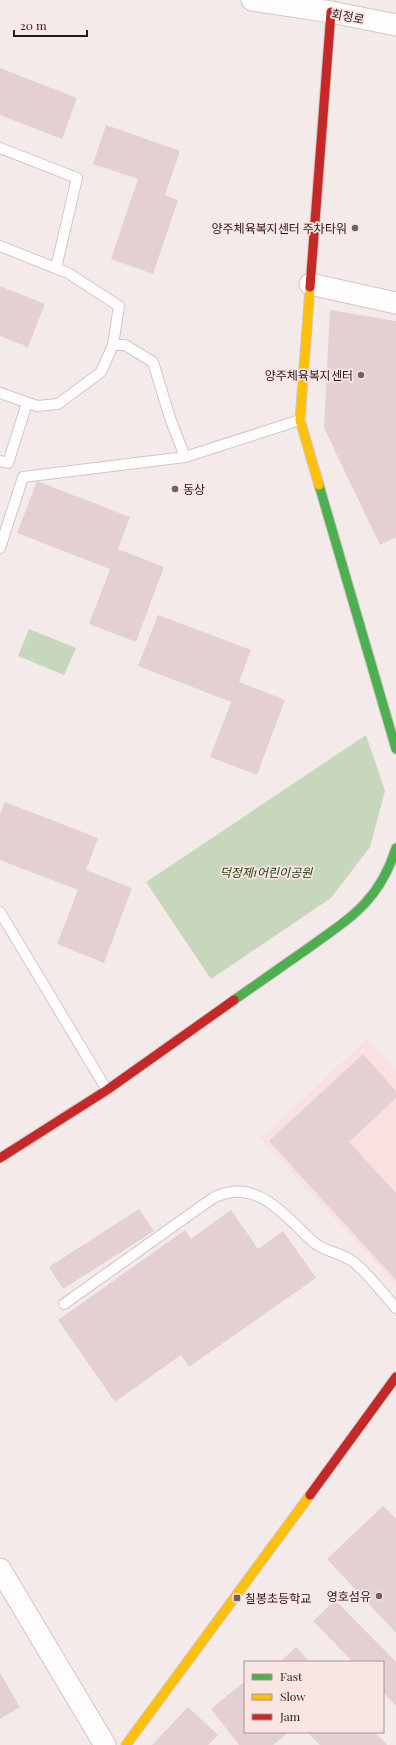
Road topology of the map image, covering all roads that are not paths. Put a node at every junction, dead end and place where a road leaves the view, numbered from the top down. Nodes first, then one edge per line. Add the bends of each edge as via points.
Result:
1 (252, 0) edge
2 (331, 12) junction
3 (396, 25) edge
4 (0, 148) edge
5 (0, 246) edge
6 (56, 268) junction
7 (310, 284) junction
8 (396, 302) edge
9 (112, 345) junction
10 (0, 393) edge
11 (27, 403) junction
12 (300, 420) junction
13 (185, 457) junction
14 (0, 461) edge
15 (0, 548) edge
16 (396, 749) edge
17 (396, 848) edge
18 (0, 912) edge
19 (107, 1090) junction
20 (0, 1158) edge
21 (64, 1304) dead end
22 (396, 1308) edge
23 (396, 1377) edge
24 (0, 1569) edge
25 (105, 1745) edge
26 (126, 1745) edge

1 - 2 street, 회정로
2 - 3 street, 회정로
2 - 7 street
4 - 6 lane via 77,178
5 - 6 lane
6 - 9 lane via 119,306
7 - 8 street
7 - 12 street
9 - 11 lane via 101,372 58,404 37,406
9 - 13 lane via 125,345 153,362
10 - 11 lane
11 - 14 lane via 8,464
12 - 13 lane
12 - 16 street
13 - 15 lane via 23,478
17 - 19 street via 385,876 369,901 357,913
18 - 19 lane
19 - 20 street
21 - 22 lane via 213,1198 234,1191 251,1193 266,1200 325,1250 352,1260
23 - 26 street
24 - 25 street

